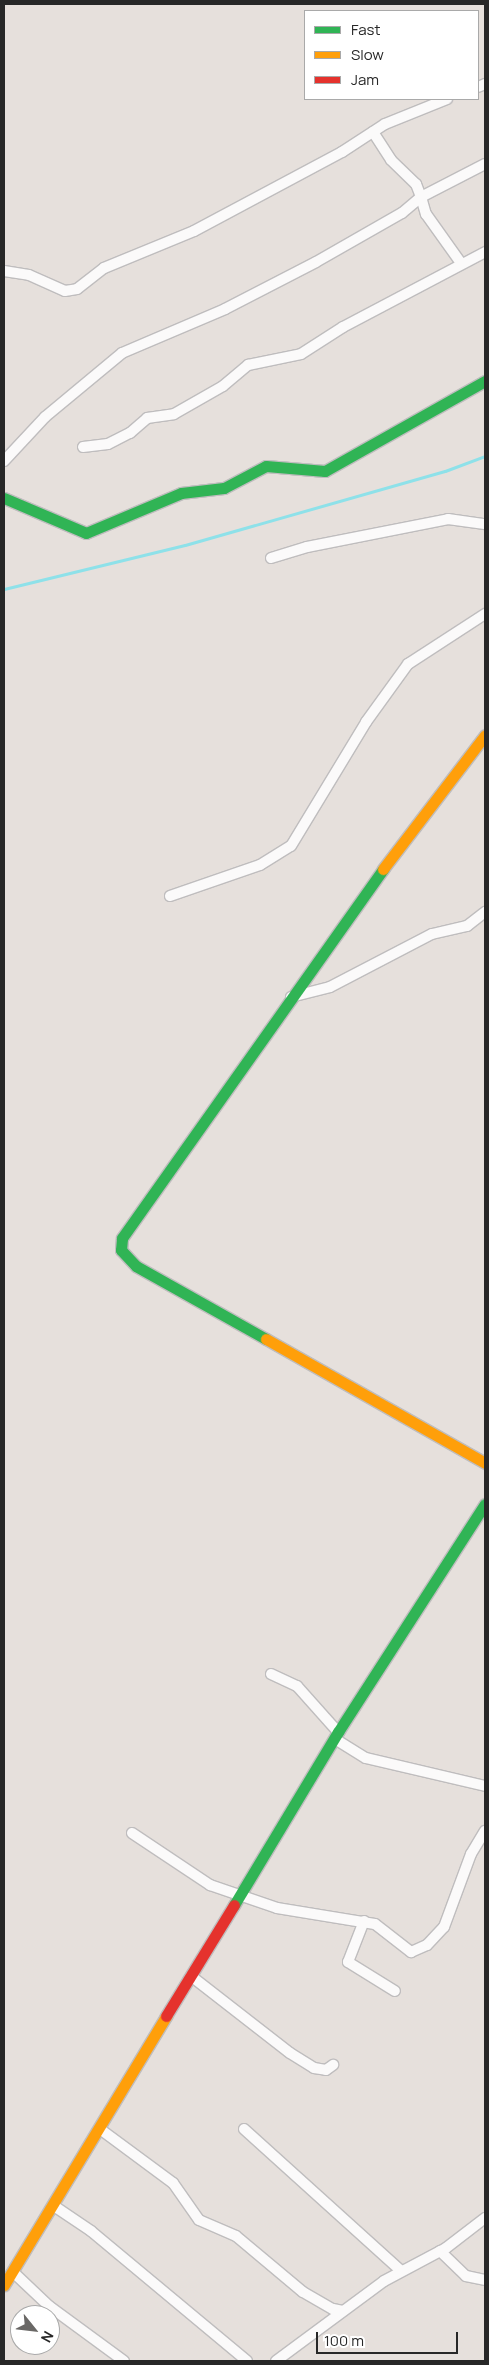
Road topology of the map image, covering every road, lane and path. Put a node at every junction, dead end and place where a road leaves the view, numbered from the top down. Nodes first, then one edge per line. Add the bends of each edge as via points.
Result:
1 (445, 100) edge
2 (373, 132) junction
3 (485, 164) edge
4 (421, 197) junction
5 (485, 252) edge
6 (461, 263) junction
7 (4, 271) edge
8 (485, 381) edge
9 (83, 447) dead end
10 (4, 461) edge
11 (4, 498) edge
12 (485, 524) edge
13 (271, 558) dead end
14 (485, 614) edge
15 (485, 736) edge
16 (170, 896) dead end
17 (485, 912) edge
18 (291, 997) junction
19 (485, 1463) edge
20 (485, 1504) edge
21 (271, 1674) dead end
22 (337, 1736) junction
23 (485, 1786) edge
24 (485, 1831) edge
25 (132, 1834) dead end
26 (238, 1897) junction
27 (364, 1921) junction
28 (191, 1976) junction
29 (395, 1991) dead end
30 (333, 2065) dead end
31 (100, 2129) junction
32 (244, 2129) dead end
33 (54, 2206) junction
34 (485, 2218) edge
35 (440, 2251) junction
36 (400, 2270) junction
37 (12, 2272) junction
38 (485, 2280) edge
39 (4, 2285) edge
40 (343, 2311) junction
41 (124, 2361) edge
42 (247, 2361) edge
43 (276, 2361) edge

1 - 2 street
2 - 4 street via 391,160 416,184
2 - 7 street via 202,227 104,268 77,289 65,291 30,275
3 - 4 street
4 - 6 street via 426,214
4 - 10 street via 402,213 316,262 225,309 161,334 112,359 45,417
5 - 6 street
6 - 9 street via 301,354 248,364 222,386 174,414 147,418 130,433 108,444
8 - 11 street via 326,471 266,466 224,488 181,493 86,533
12 - 13 street via 448,519 307,547
14 - 16 street via 408,664 366,722 291,846 260,865
15 - 18 street via 425,811
17 - 18 street via 467,926 432,934 330,987
18 - 19 street via 122,1238 121,1250 136,1266
20 - 22 street
21 - 22 street via 297,1686
22 - 23 street via 366,1758
22 - 26 street
24 - 27 street via 471,1854 444,1927 428,1945 411,1952 380,1927
25 - 26 street via 210,1885 228,1888
26 - 27 street via 301,1914
26 - 28 street
27 - 29 street via 348,1962
28 - 30 street via 290,2053 314,2068 326,2070
28 - 31 street
31 - 33 street
31 - 40 street via 173,2183 199,2220 236,2236 303,2292 333,2310
32 - 36 street
33 - 37 street
33 - 42 street via 91,2231
34 - 35 street
35 - 36 street
35 - 38 street via 466,2276
36 - 40 street
37 - 39 street
37 - 41 street via 49,2306
40 - 43 street

